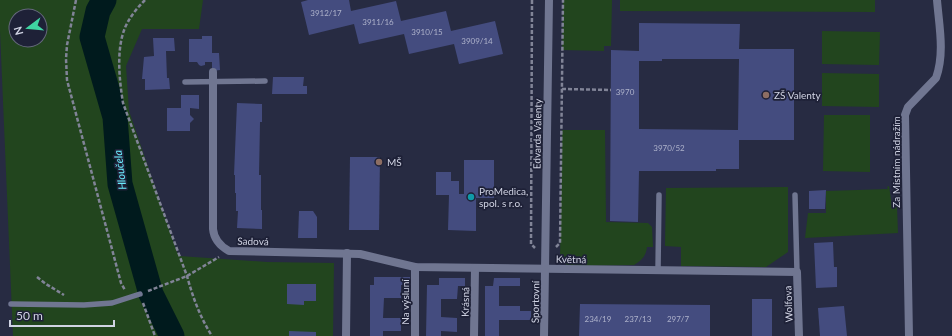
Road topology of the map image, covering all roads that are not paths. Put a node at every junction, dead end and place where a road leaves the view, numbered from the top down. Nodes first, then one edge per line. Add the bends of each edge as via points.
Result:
1 (549, 0) edge
2 (937, 0) edge
3 (213, 72) dead end
4 (213, 81) junction
5 (265, 81) dead end
6 (185, 82) dead end
7 (795, 195) dead end
8 (659, 196) dead end
9 (347, 253) junction
10 (415, 267) junction
11 (475, 268) junction
12 (546, 269) junction
13 (658, 270) junction
14 (797, 272) junction
15 (140, 294) road end
16 (11, 304) dead end
17 (346, 336) edge
18 (415, 336) edge
19 (474, 336) edge
20 (544, 336) edge
21 (799, 336) edge
22 (909, 336) edge

1 - 12 street, Edvarda Valenty
2 - 22 street, Za Místním nádražím via 941,48 938,71 936,78 908,107 905,115
3 - 4 street, Sadová
4 - 5 lane
4 - 6 lane
4 - 9 street, Sadová via 213,229 216,241 229,251
7 - 14 lane
8 - 13 lane
9 - 10 street, Květná
9 - 17 street
10 - 11 street, Květná
10 - 18 street, Na výsluní
11 - 12 street, Květná
11 - 19 street, Krásná
12 - 13 street, Květná
12 - 20 street, Sportovní
13 - 14 street, Květná
14 - 21 street, Wolfova
15 - 16 lane via 112,303

